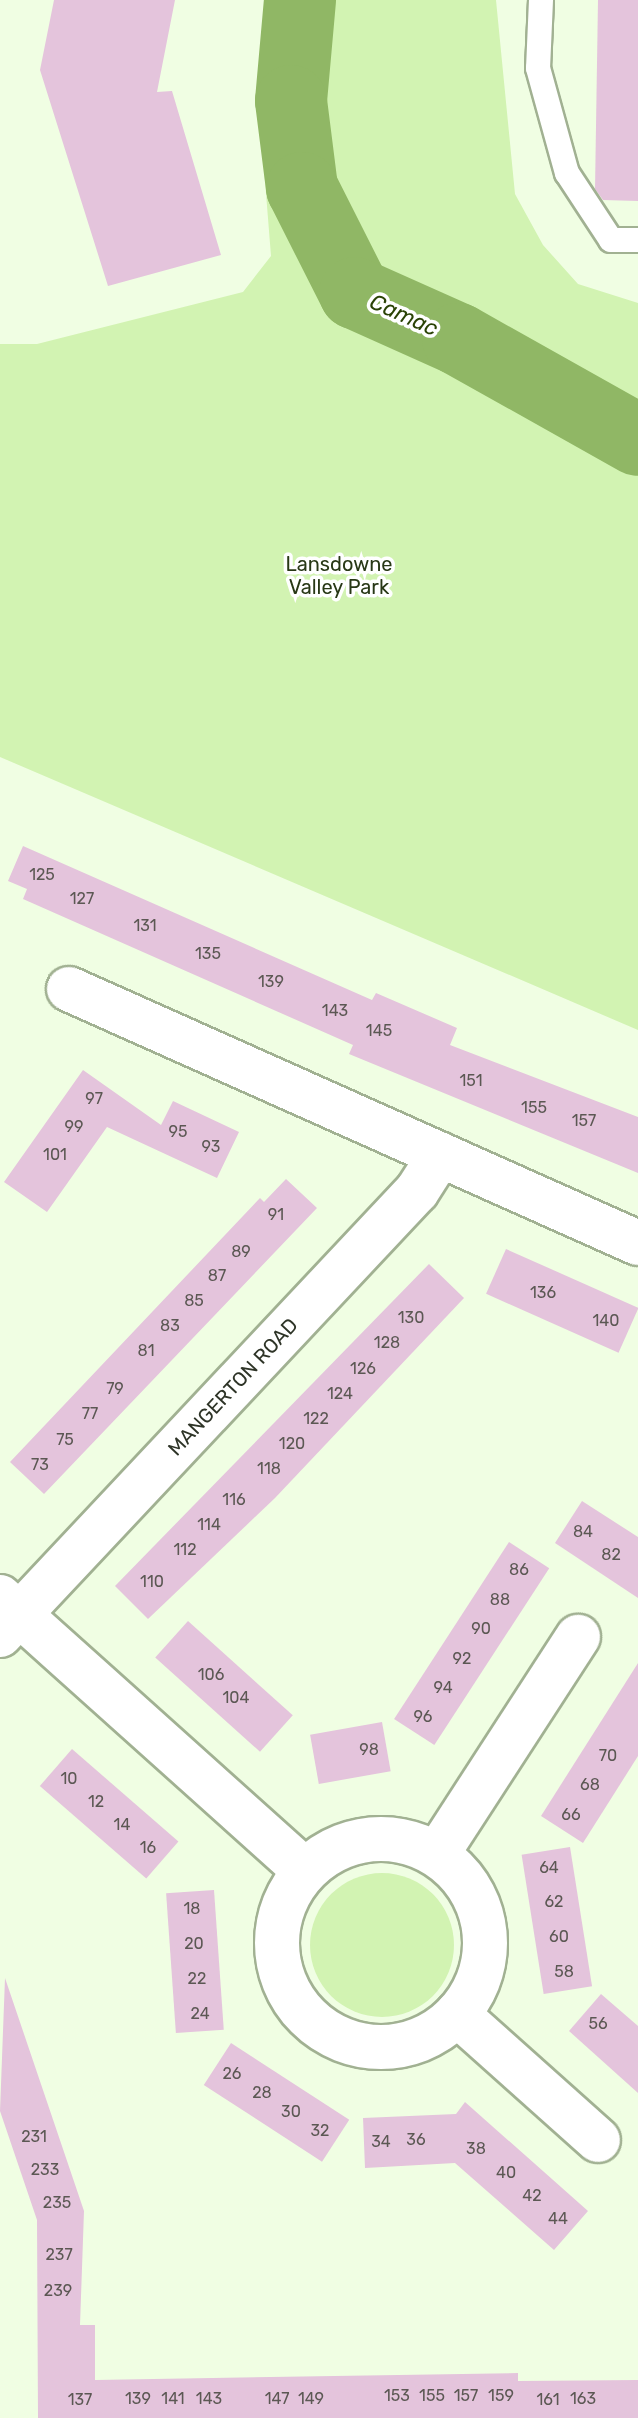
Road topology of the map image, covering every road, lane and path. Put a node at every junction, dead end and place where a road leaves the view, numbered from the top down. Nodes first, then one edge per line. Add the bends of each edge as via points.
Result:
1 (541, 0) edge
2 (638, 240) edge
3 (69, 989) dead end
4 (440, 1155) junction
5 (638, 1243) edge
6 (6, 1615) edge
7 (578, 1637) dead end
8 (437, 1854) junction
9 (305, 1871) junction
10 (457, 2014) junction
11 (598, 2140) dead end

1 - 2 lane via 538,68 567,173 611,240
3 - 4 street
4 - 5 street
4 - 6 street, MANGERTON ROAD via 417,1191
6 - 9 street, MANGERTON ROAD
7 - 8 street
8 - 9 street via 368,1839 323,1855
8 - 10 street via 469,1887 484,1930 479,1975
9 - 10 street via 290,1891 276,1939 286,1988 309,2018 340,2039 390,2047 414,2042
10 - 11 street

